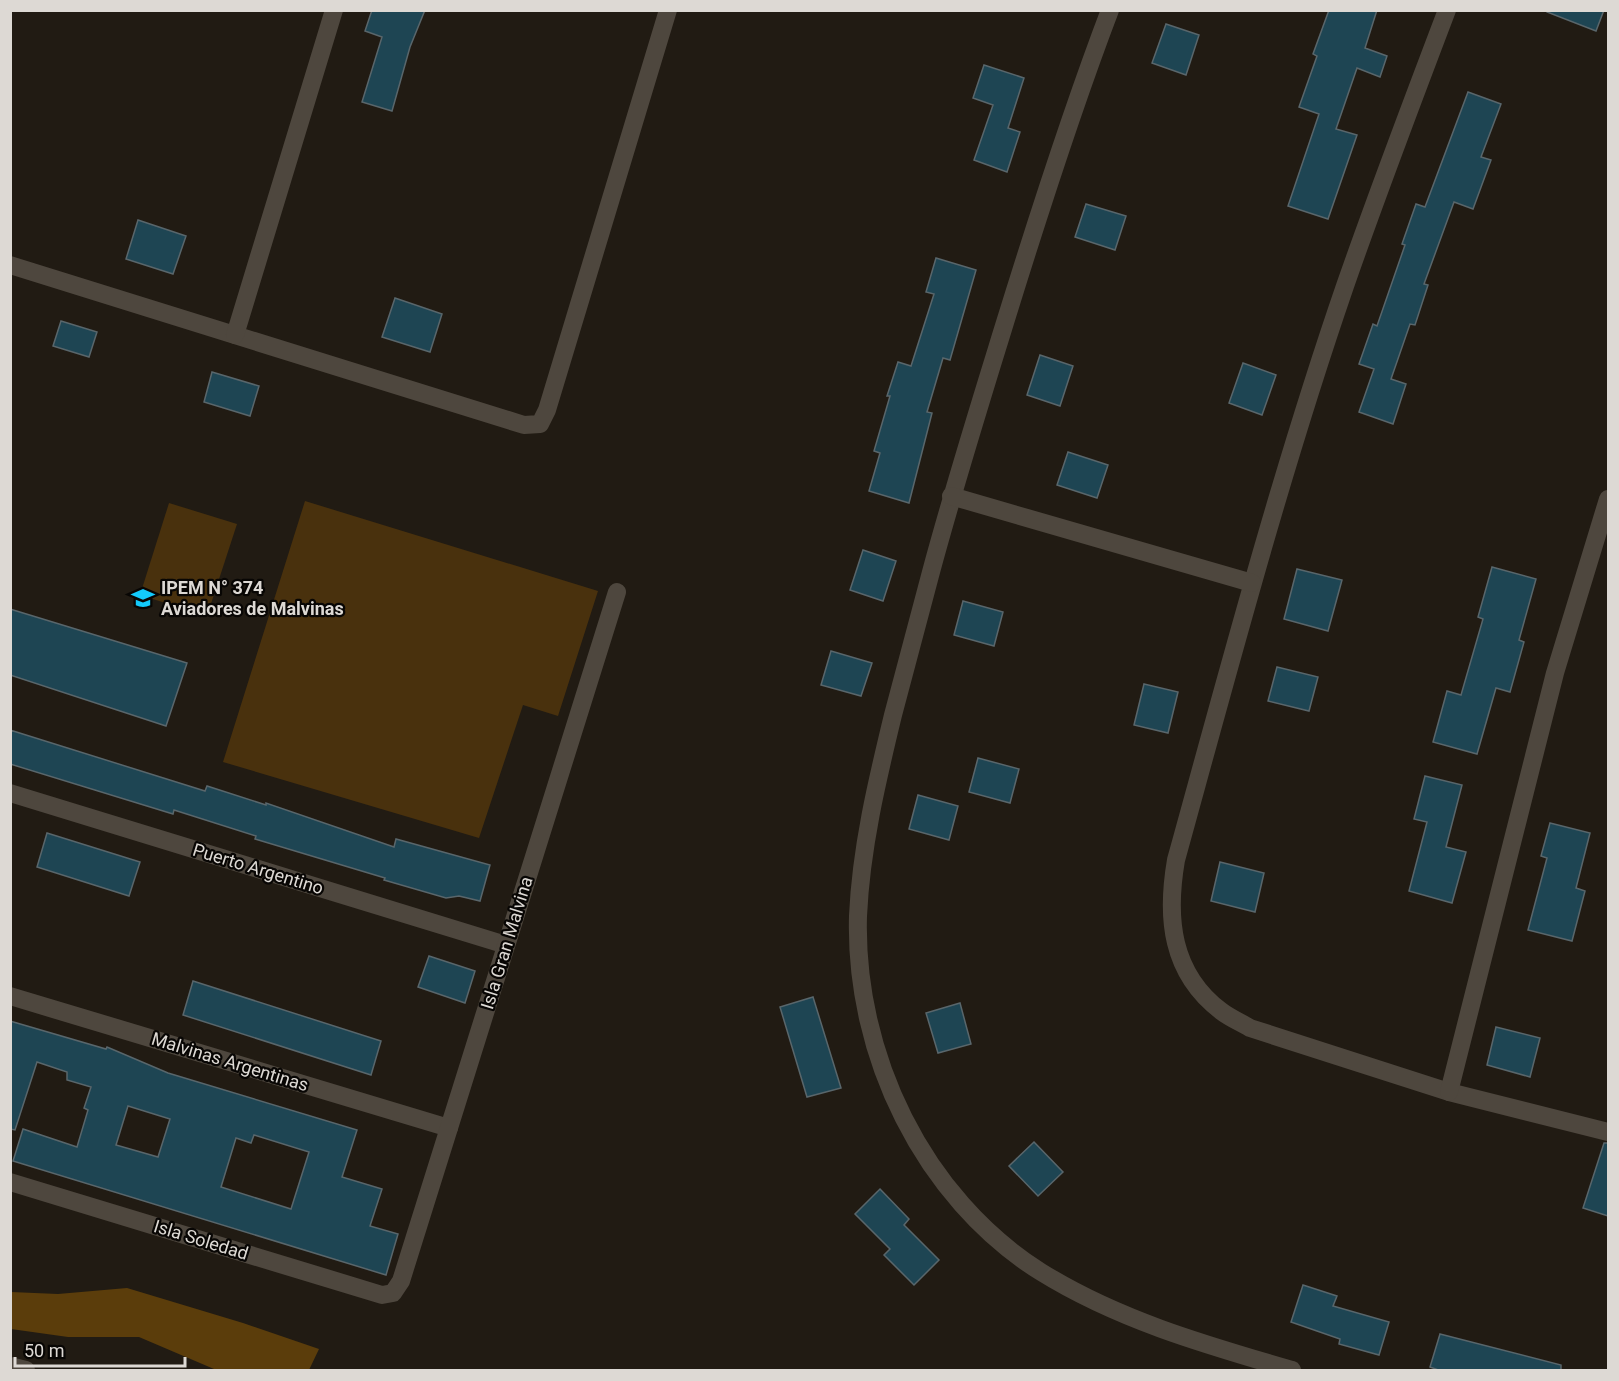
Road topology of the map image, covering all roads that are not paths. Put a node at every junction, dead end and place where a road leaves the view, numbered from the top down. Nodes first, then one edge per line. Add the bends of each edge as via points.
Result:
1 (334, 10) edge
2 (669, 10) edge
3 (1110, 10) edge
4 (1448, 10) edge
5 (10, 265) edge
6 (235, 335) junction
7 (951, 496) junction
8 (1608, 499) edge
9 (1252, 583) junction
10 (617, 592) dead end
11 (10, 793) edge
12 (507, 945) junction
13 (10, 996) edge
14 (1449, 1092) junction
15 (449, 1128) junction
16 (1608, 1132) edge
17 (10, 1182) edge
18 (393, 1293) joint
19 (10, 1366) edge
20 (26, 1371) edge
21 (1292, 1371) edge

1 - 6 street
2 - 6 street via 548,410 540,424 524,425
3 - 7 street via 1046,191
4 - 9 street via 1344,288
5 - 6 street
7 - 9 street
7 - 21 street via 880,767 864,850 858,918 861,974 869,1023 887,1083 906,1126 958,1198 995,1238 1041,1272 1151,1326
8 - 14 street via 1555,673
9 - 14 street via 1176,860 1171,891 1175,945 1201,993 1222,1012 1250,1028
10 - 12 street, Isla Gran Malvina
11 - 12 street, Puerto Argentino
12 - 15 street, Isla Gran Malvina
13 - 15 street, Malvinas Argentinas
14 - 16 street
15 - 18 street, Isla Gran Malvina via 401,1281
17 - 18 street, Isla Soledad via 382,1295
19 - 20 street

